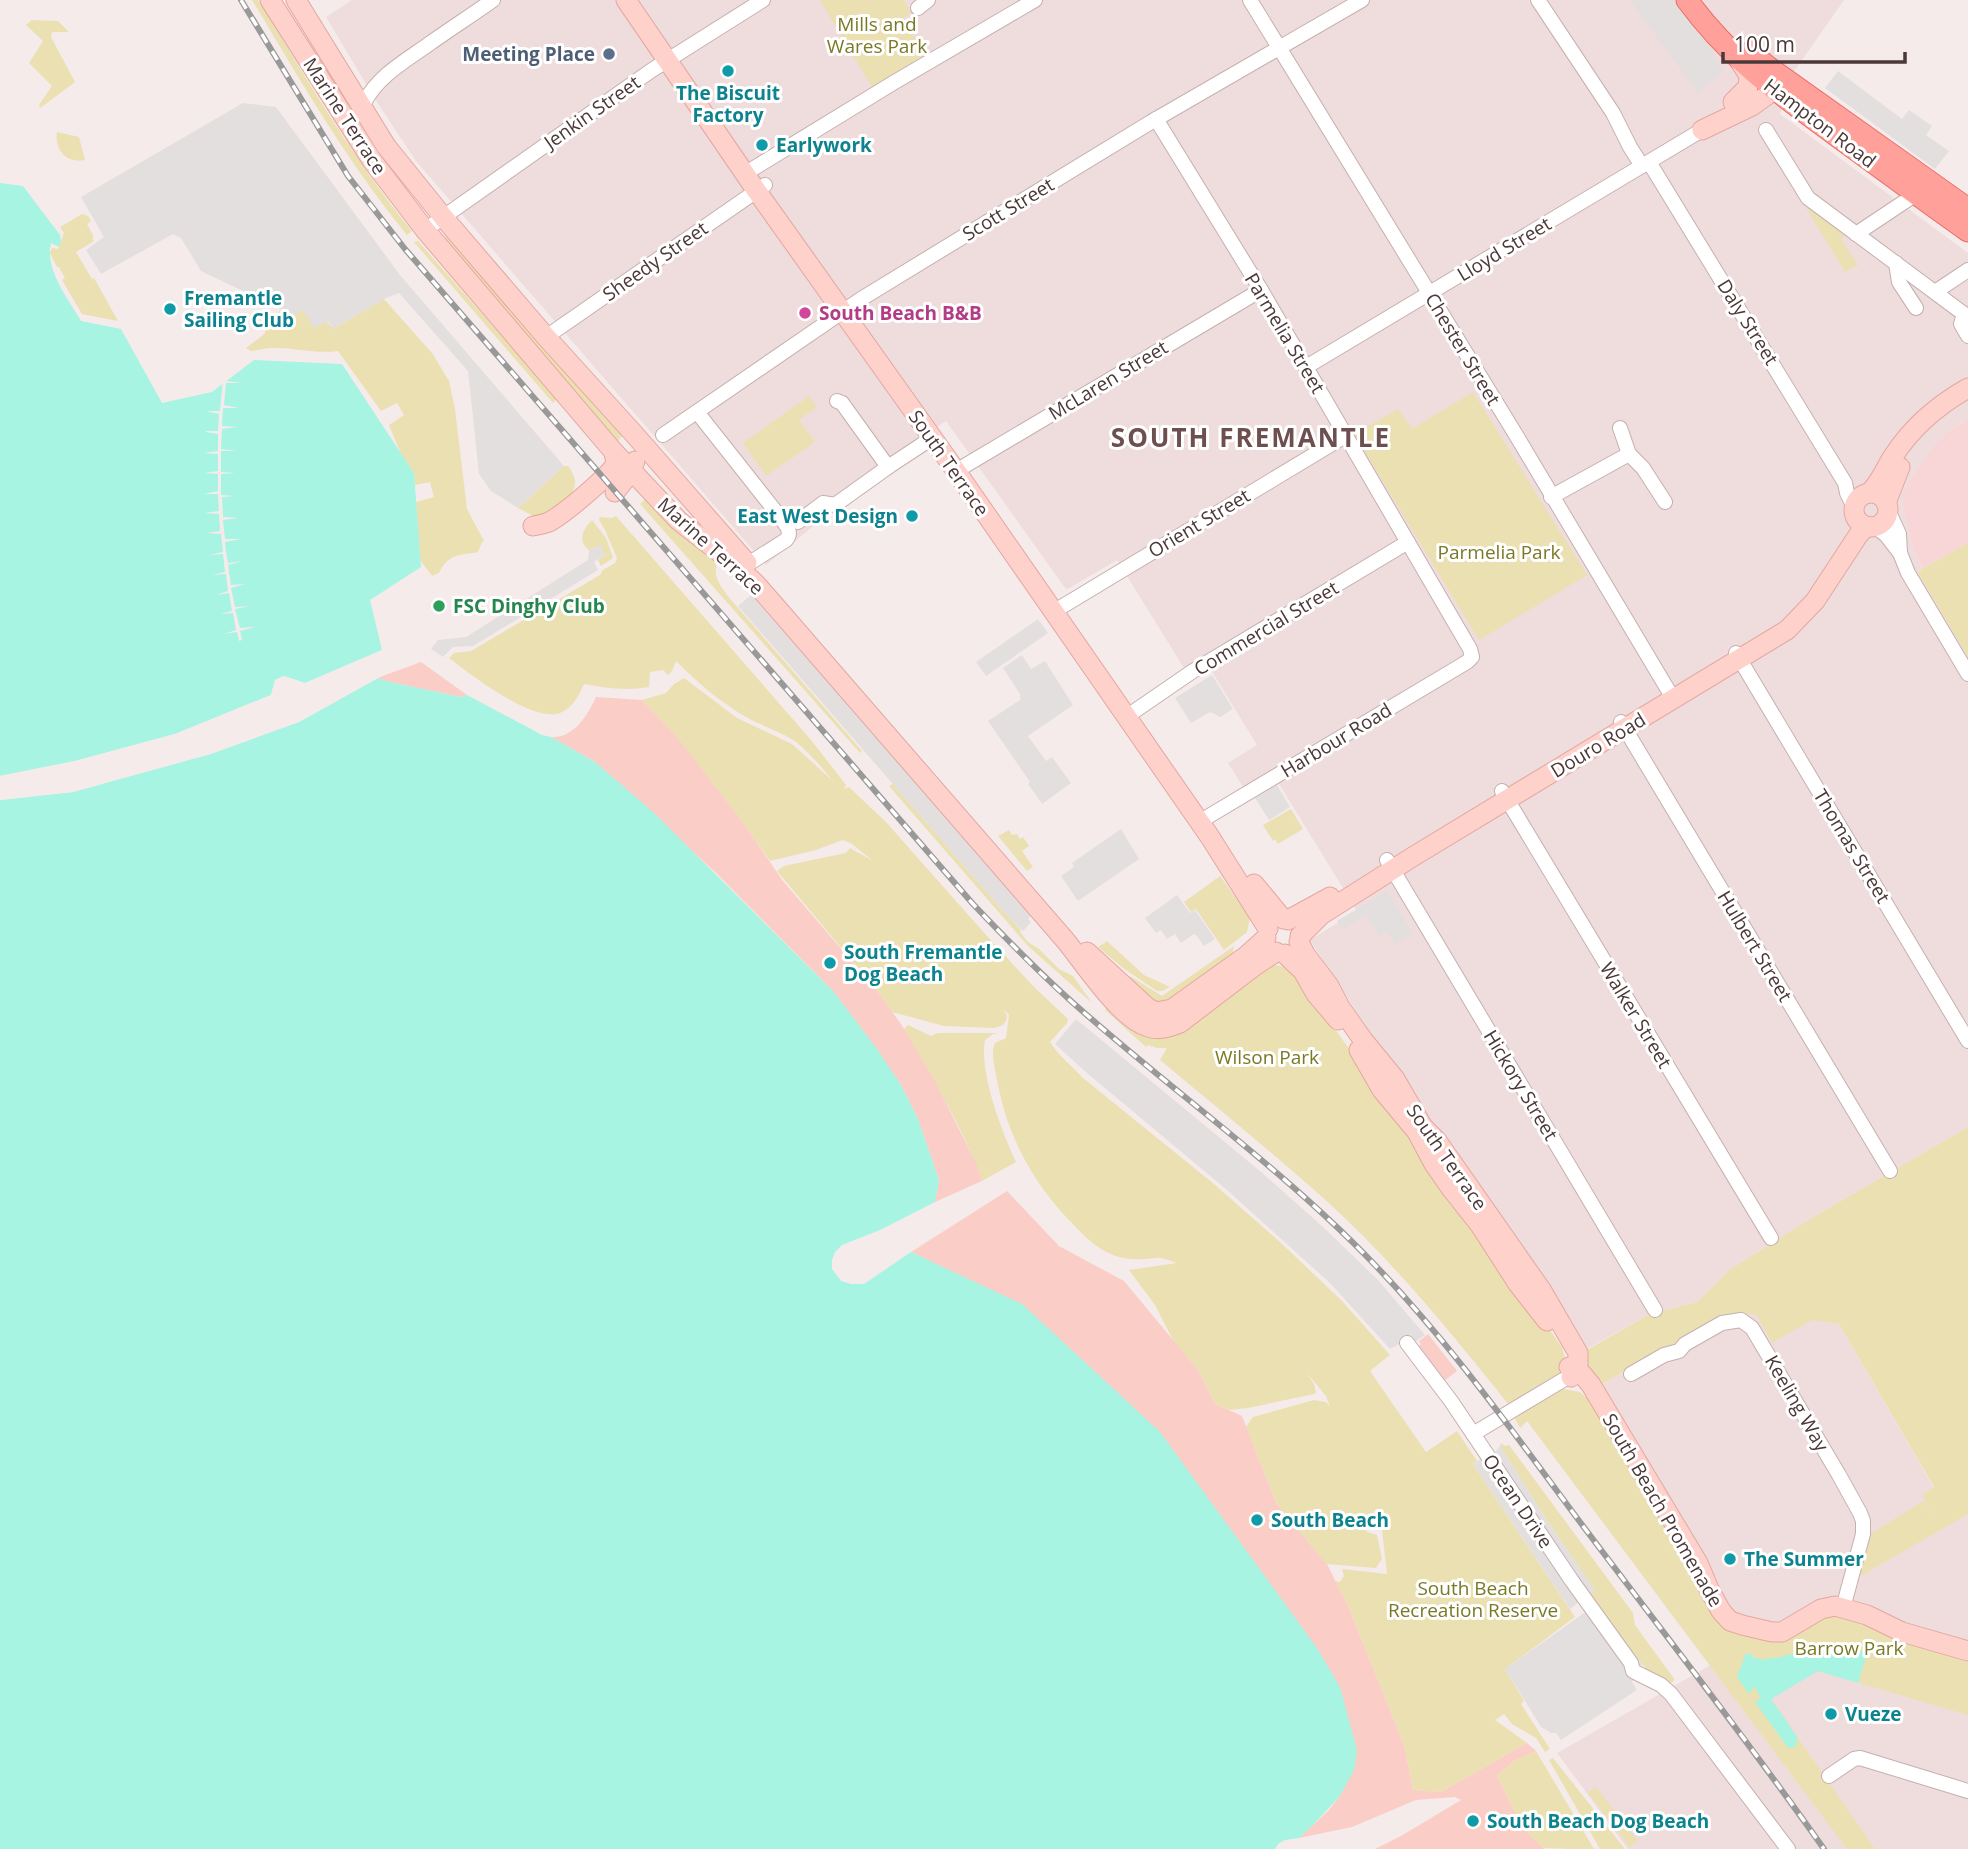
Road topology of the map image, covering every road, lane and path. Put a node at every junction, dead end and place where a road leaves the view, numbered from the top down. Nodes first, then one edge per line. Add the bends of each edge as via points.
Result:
1 (270, 0) edge
2 (278, 0) edge
3 (296, 0) edge
4 (493, 0) edge
5 (626, 0) edge
6 (636, 0) edge
7 (763, 0) edge
8 (1035, 0) edge
9 (1250, 0) edge
10 (1362, 0) edge
11 (1538, 0) edge
12 (1687, 0) edge
13 (1702, 0) edge
14 (298, 45) junction
15 (1280, 48) junction
16 (670, 58) junction
17 (1739, 60) junction
18 (1775, 81) junction
19 (359, 101) junction
20 (1733, 102) junction
21 (1156, 119) junction
22 (1702, 130) junction
23 (1766, 130) dead end
24 (1646, 164) junction
25 (755, 179) junction
26 (1916, 194) junction
27 (1968, 209) edge
28 (444, 218) junction
29 (425, 230) junction
30 (1968, 231) edge
31 (1856, 234) junction
32 (1896, 263) junction
33 (1968, 270) edge
34 (1261, 290) junction
35 (1935, 292) junction
36 (1430, 295) junction
37 (846, 309) junction
38 (1916, 309) dead end
39 (1966, 315) edge
40 (546, 337) junction
41 (1968, 337) edge
42 (1306, 367) junction
43 (590, 386) junction
44 (1968, 388) edge
45 (837, 401) dead end
46 (1968, 401) edge
47 (697, 412) junction
48 (1620, 428) dead end
49 (663, 435) dead end
50 (1345, 436) junction
51 (932, 438) junction
52 (1629, 454) junction
53 (627, 462) junction
54 (888, 467) junction
55 (959, 469) junction
56 (678, 484) junction
57 (1551, 497) junction
58 (1665, 502) dead end
59 (1870, 509) junction
60 (679, 521) junction
61 (798, 522) dead end
62 (533, 526) dead end
63 (1408, 542) junction
64 (1900, 553) junction
65 (748, 564) junction
66 (1057, 609) junction
67 (1738, 656) junction
68 (1472, 657) joint
69 (1968, 674) edge
70 (1672, 696) junction
71 (1129, 714) junction
72 (1623, 725) junction
73 (901, 750) junction
74 (1504, 796) junction
75 (1203, 819) junction
76 (1390, 865) junction
77 (1283, 936) junction
78 (1162, 1020) joint
79 (1968, 1041) edge
80 (1890, 1171) dead end
81 (1771, 1238) dead end
82 (1655, 1310) dead end
83 (1408, 1343) dead end
84 (1569, 1374) junction
85 (1631, 1374) dead end
86 (1473, 1434) junction
87 (1843, 1608) junction
88 (1968, 1651) edge
89 (1829, 1776) dead end
90 (1968, 1791) edge
91 (1788, 1849) edge

1 - 14 street, Marine Terrace
2 - 14 street
3 - 19 street, Marine Terrace
4 - 19 street via 397,66 364,103
5 - 16 street, South Terrace
6 - 16 street, South Terrace
7 - 16 street, Jenkin Street
8 - 25 street, Sheedy Street via 893,83
9 - 15 street, Chester Street
10 - 15 street, Scott Street
11 - 24 street, Daly Street via 1613,113 1630,147
12 - 17 main road, Hampton Road
13 - 18 main road, Hampton Road
14 - 29 street, Marine Terrace via 370,159
15 - 21 street, Scott Street
15 - 36 street, Chester Street
16 - 25 street, South Terrace
16 - 28 street, Jenkin Street
17 - 18 main road, Hampton Road
17 - 20 street via 1749,76 1748,87
18 - 20 street
18 - 22 street via 1752,106
18 - 26 main road, Hampton Road
18 - 27 main road, Hampton Road
19 - 28 street, Marine Terrace via 386,146
20 - 22 street
21 - 34 street, Parmelia Street
21 - 37 street, Scott Street
22 - 24 street, Lloyd Street
23 - 31 street via 1808,198
24 - 36 street, Lloyd Street
24 - 59 street, Daly Street via 1845,483 1847,493
25 - 37 street, South Terrace
25 - 40 street, Sheedy Street
26 - 30 main road, Hampton Road
26 - 31 street
28 - 29 street, Jenkin Street
28 - 40 street, Marine Terrace
29 - 53 street, Marine Terrace
31 - 32 street
32 - 35 street
32 - 38 street via 1899,282
33 - 35 street
34 - 42 street, Parmelia Street
34 - 55 street, McLaren Street
35 - 39 street
36 - 42 street, Lloyd Street
36 - 57 street, Chester Street
37 - 47 street, Scott Street
37 - 51 street, South Terrace
37 - 55 street, South Terrace
39 - 41 street via 1961,324
40 - 43 street, Marine Terrace
42 - 50 street, Parmelia Street
43 - 53 street via 594,400 630,444
43 - 56 street, Marine Terrace
44 - 59 street, Douro Road via 1919,424 1894,455
45 - 54 street
46 - 59 street, Douro Road via 1935,424 1910,451
47 - 49 street, Scott Street
47 - 65 street via 789,532 786,540
48 - 52 street
50 - 63 street, Parmelia Street
50 - 66 street, Orient Street
51 - 54 street
51 - 55 street, South Terrace
52 - 57 street
52 - 58 street
53 - 56 street via 657,468
53 - 60 street, Marine Terrace
53 - 60 street via 611,487 639,488 667,518
53 - 62 street via 616,464 559,516
54 - 61 street via 835,505 824,503
55 - 66 street, South Terrace
56 - 65 street, Marine Terrace
57 - 70 street, Chester Street
59 - 64 street, Daly Street
59 - 64 street, Daly Street via 1899,534
59 - 67 street, Douro Road via 1859,534 1800,618
60 - 73 street, Marine Terrace via 755,583
63 - 68 street, Parmelia Street
63 - 71 street, Commercial Street
64 - 69 street, Daly Street
65 - 73 street, Marine Terrace
66 - 71 street, South Terrace
67 - 70 street, Douro Road
67 - 79 street, Thomas Street
68 - 75 street, Harbour Road
70 - 72 street, Douro Road
71 - 75 street, South Terrace
72 - 74 street, Douro Road
72 - 80 street, Hulbert Street
73 - 78 street, Marine Terrace via 1119,1006 1141,1024
74 - 76 street, Douro Road
74 - 81 street, Walker Street
75 - 77 street, South Terrace via 1236,876
76 - 77 street, Douro Road via 1321,915
76 - 82 street, Hickory Street
77 - 78 street, Douro Road via 1180,1023
77 - 84 street, South Terrace via 1363,1065 1418,1132 1434,1164 1561,1339
77 - 84 street, South Terrace via 1305,954 1329,986 1423,1127 1542,1291 1576,1348 1579,1361
83 - 86 street, Ocean Drive
84 - 86 street
84 - 87 street, South Beach Promenade via 1582,1374 1591,1385 1726,1617 1777,1632 1826,1607
85 - 87 street, Keeling Way via 1722,1323 1741,1320 1752,1328 1863,1521
86 - 91 street, Ocean Drive via 1633,1671 1671,1694
87 - 88 street via 1902,1632
89 - 90 street via 1860,1758

